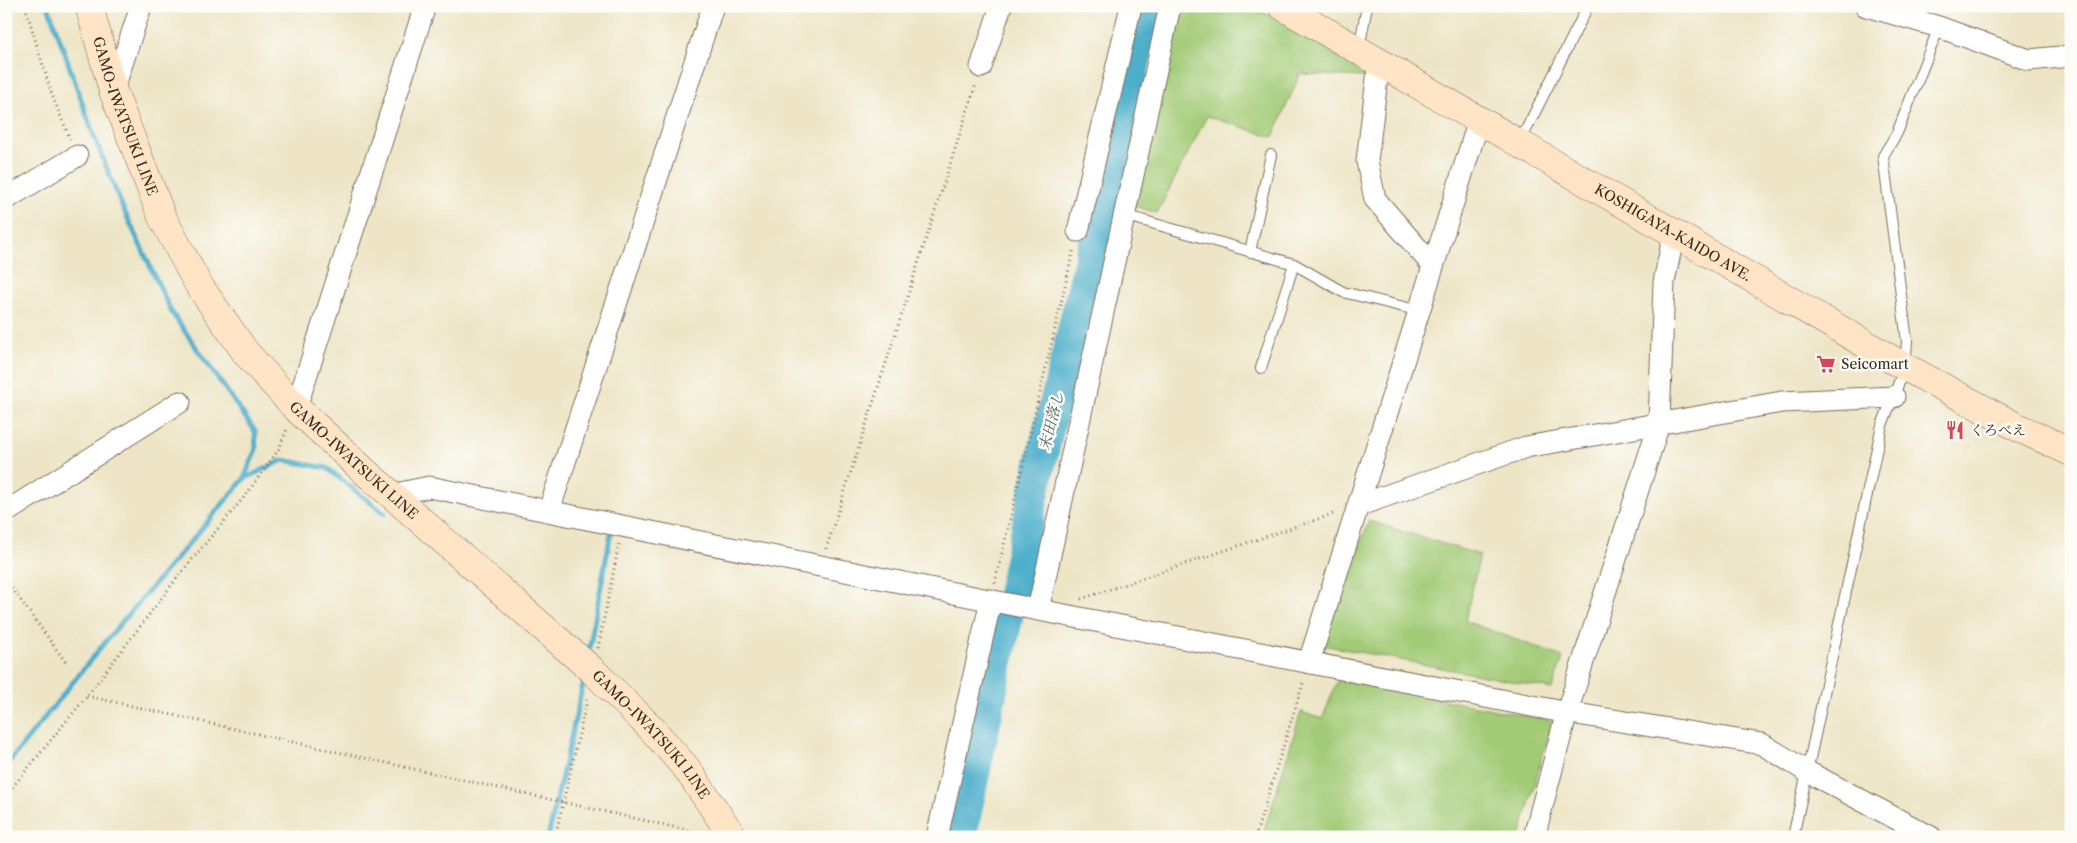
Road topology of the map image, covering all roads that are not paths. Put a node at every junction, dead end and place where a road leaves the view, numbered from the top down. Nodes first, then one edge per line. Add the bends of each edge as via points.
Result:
1 (89, 6) edge
2 (141, 6) edge
3 (425, 6) edge
4 (714, 6) edge
5 (1001, 6) edge
6 (1131, 6) edge
7 (1170, 6) edge
8 (1282, 6) edge
9 (1367, 6) edge
10 (1588, 6) edge
11 (1866, 6) edge
12 (1939, 27) junction
13 (1369, 56) junction
14 (2071, 56) edge
15 (982, 67) road end
16 (113, 91) junction
17 (1479, 120) junction
18 (1519, 143) junction
19 (1270, 155) dead end
20 (76, 156) road end
21 (6, 199) edge
22 (1124, 216) junction
23 (1078, 231) road end
24 (1674, 233) junction
25 (1250, 252) junction
26 (1294, 264) junction
27 (1433, 266) junction
28 (1420, 310) junction
29 (1906, 367) junction
30 (1261, 368) dead end
31 (1894, 397) junction
32 (180, 402) dead end
33 (296, 408) junction
34 (1659, 424) junction
35 (2071, 452) edge
36 (392, 494) junction
37 (1360, 505) junction
38 (549, 511) junction
39 (6, 512) edge
40 (990, 600) junction
41 (1046, 611) junction
42 (1309, 662) junction
43 (1567, 712) junction
44 (1806, 771) junction
45 (733, 837) edge
46 (937, 837) edge
47 (1534, 837) edge
48 (1793, 837) edge
49 (1931, 837) edge

1 - 16 main road, GAMO-IWATSUKI LINE
2 - 16 street
3 - 33 street
4 - 38 street
5 - 15 street
6 - 23 street
7 - 22 street
8 - 13 main road, KOSHIGAYA-KAIDO AVE.
9 - 13 lane
10 - 18 lane
11 - 12 street
12 - 14 street via 2029,60
12 - 29 lane via 1897,133 1884,156 1907,341
13 - 17 main road, KOSHIGAYA-KAIDO AVE.
13 - 27 street via 1367,161 1374,199
16 - 33 main road, GAMO-IWATSUKI LINE via 162,217 198,284 246,353
17 - 18 main road, KOSHIGAYA-KAIDO AVE.
17 - 27 street
18 - 24 main road, KOSHIGAYA-KAIDO AVE.
19 - 25 lane
20 - 21 street
22 - 25 lane
22 - 41 street
24 - 29 main road, KOSHIGAYA-KAIDO AVE.
24 - 34 street via 1664,282
25 - 26 lane
26 - 28 lane via 1343,292
26 - 30 lane
27 - 28 street
28 - 37 street
29 - 31 lane
29 - 35 main road, KOSHIGAYA-KAIDO AVE. via 2017,427
31 - 34 street via 1782,402
31 - 44 lane via 1882,425
32 - 39 street
33 - 36 main road, GAMO-IWATSUKI LINE
34 - 37 street via 1526,448
34 - 43 street
36 - 38 street via 429,487
36 - 45 main road, GAMO-IWATSUKI LINE via 593,671 651,728 687,769
37 - 42 street
38 - 40 street
40 - 41 street
40 - 46 street
41 - 42 street
42 - 43 street
43 - 44 street via 1762,744
43 - 47 street
44 - 48 lane
44 - 49 street

